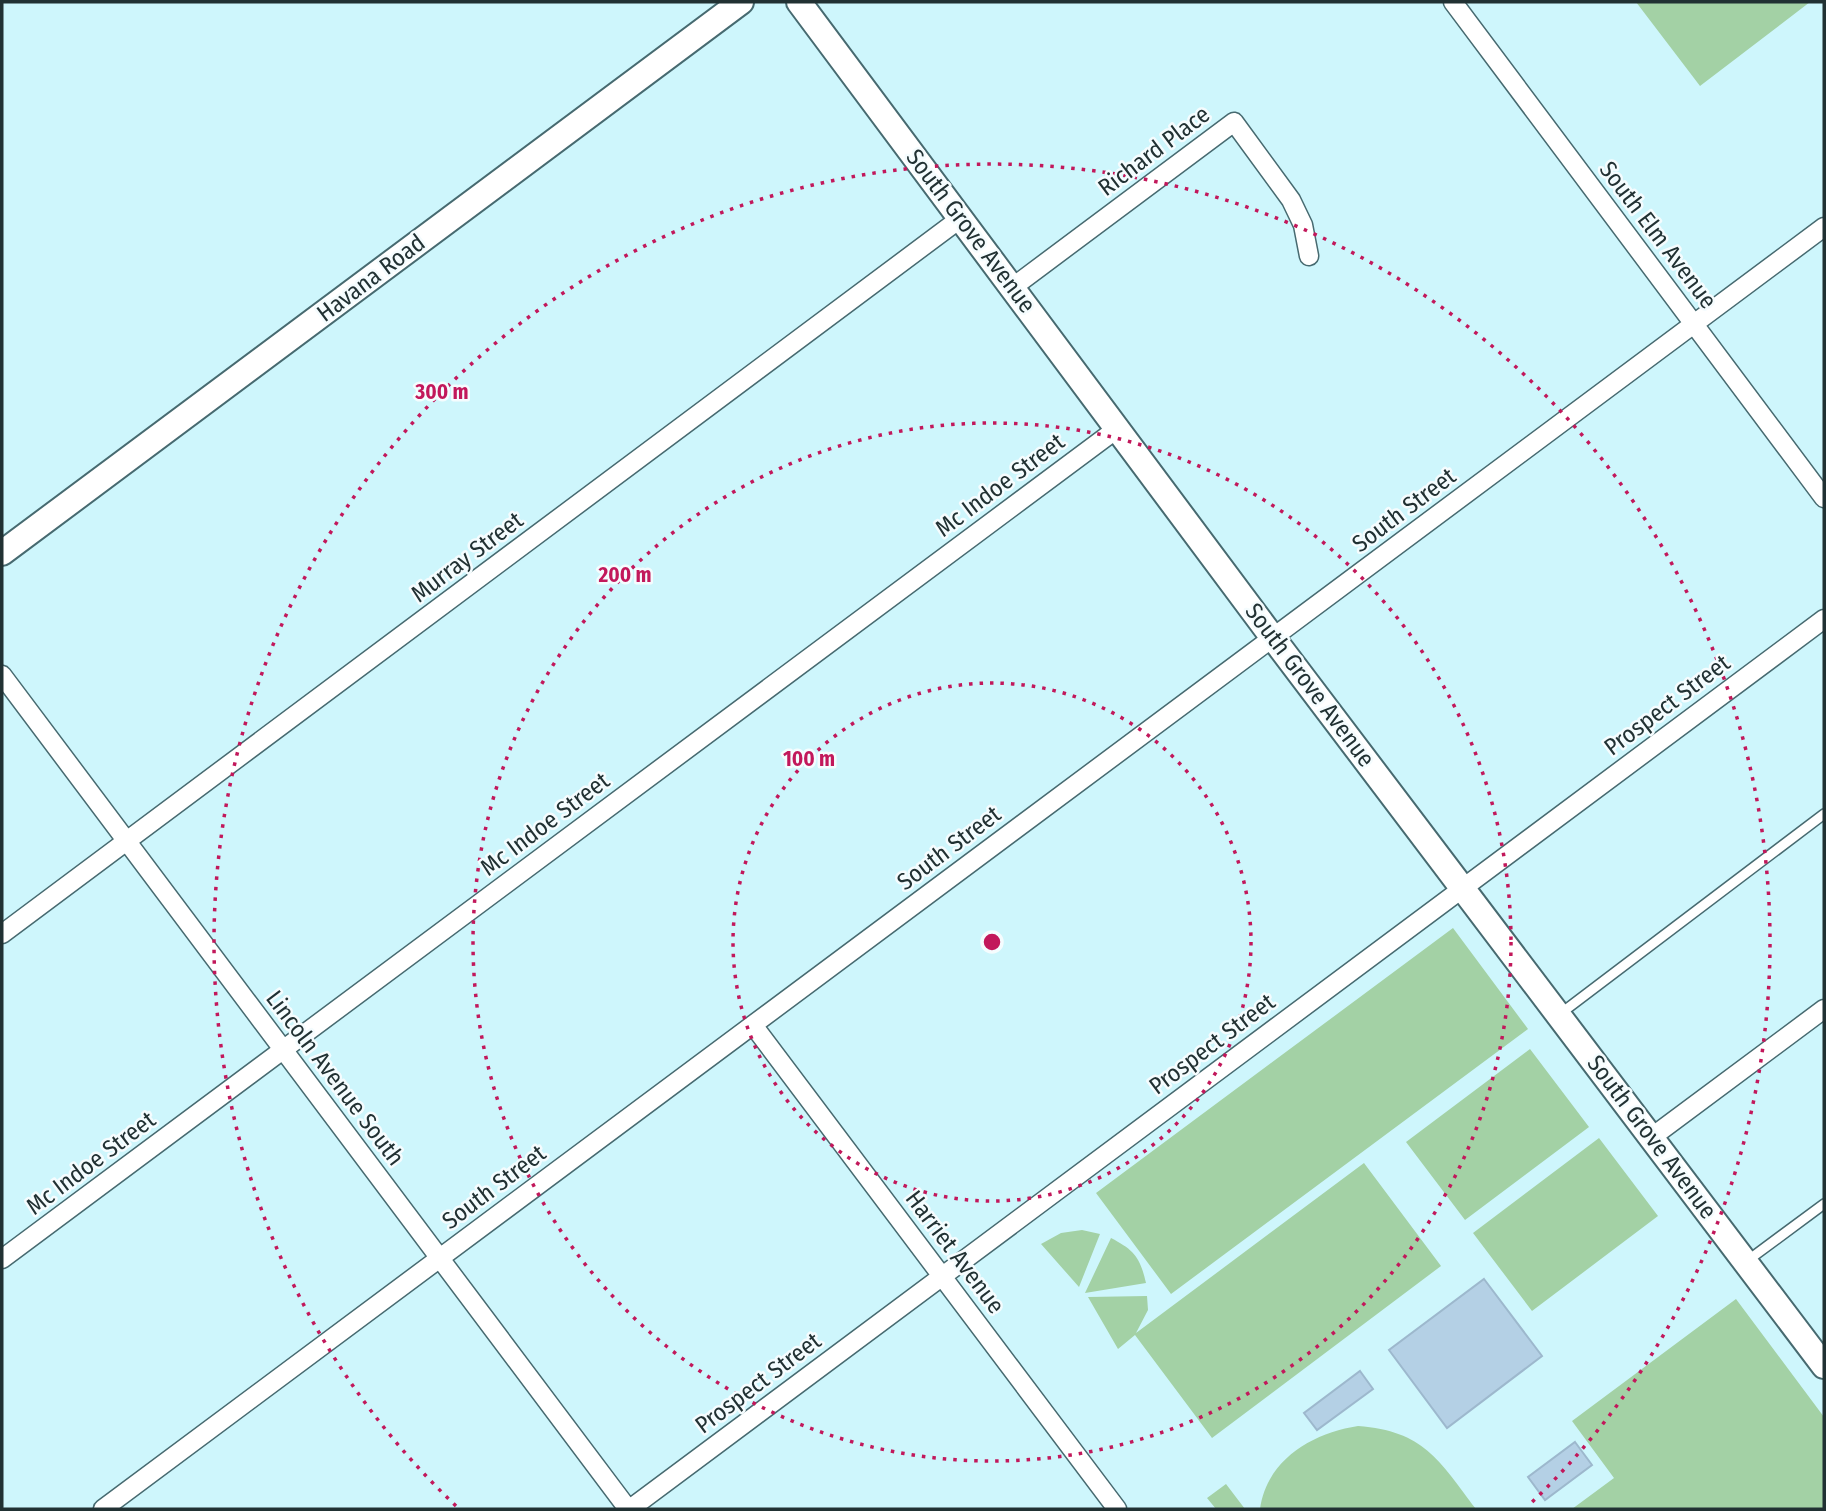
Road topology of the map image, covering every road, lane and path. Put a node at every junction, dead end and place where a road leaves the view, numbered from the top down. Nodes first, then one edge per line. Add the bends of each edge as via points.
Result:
1 (741, 2) edge
2 (799, 2) edge
3 (1453, 2) edge
4 (961, 218) junction
5 (1824, 227) edge
6 (1309, 256) dead end
7 (1013, 287) junction
8 (1694, 324) junction
9 (1118, 428) junction
10 (1824, 498) edge
11 (2, 554) edge
12 (1824, 619) edge
13 (1273, 638) junction
14 (2, 675) edge
15 (1824, 814) edge
16 (127, 841) junction
17 (1464, 887) junction
18 (2, 934) edge
19 (1824, 1009) edge
20 (1560, 1014) junction
21 (753, 1025) junction
22 (283, 1050) junction
23 (1652, 1137) junction
24 (1824, 1204) edge
25 (440, 1258) junction
26 (2, 1259) edge
27 (1746, 1262) junction
28 (942, 1276) junction
29 (1824, 1366) edge
30 (103, 1509) edge
31 (629, 1509) edge
32 (1117, 1509) edge

1 - 11 street, Havana Road
2 - 4 street, South Grove Avenue
3 - 8 street, South Elm Avenue
4 - 7 street, South Grove Avenue
4 - 16 street, Murray Street
5 - 8 street, South Street
6 - 7 street, Richard Place via 1292,200 1234,122
7 - 9 street, South Grove Avenue
8 - 10 street, South Elm Avenue
8 - 13 street, South Street
9 - 13 street, South Grove Avenue
9 - 22 street, Mc Indoe Street
12 - 17 street, Prospect Street
13 - 17 street, South Grove Avenue
13 - 21 street, South Street
14 - 16 street, Lincoln Avenue South
15 - 20 lane
16 - 18 street, Murray Street
16 - 22 street, Lincoln Avenue South
17 - 20 street, South Grove Avenue
17 - 28 street, Prospect Street
19 - 23 street
20 - 23 street, South Grove Avenue
21 - 25 street, South Street
21 - 28 street, Harriet Avenue
22 - 25 street, Lincoln Avenue South
22 - 26 street, Mc Indoe Street
23 - 27 street, South Grove Avenue
24 - 27 lane
25 - 30 street, South Street
25 - 31 street, Lincoln Avenue South
27 - 29 street, South Grove Avenue
28 - 31 street, Prospect Street
28 - 32 street, Harriet Avenue

